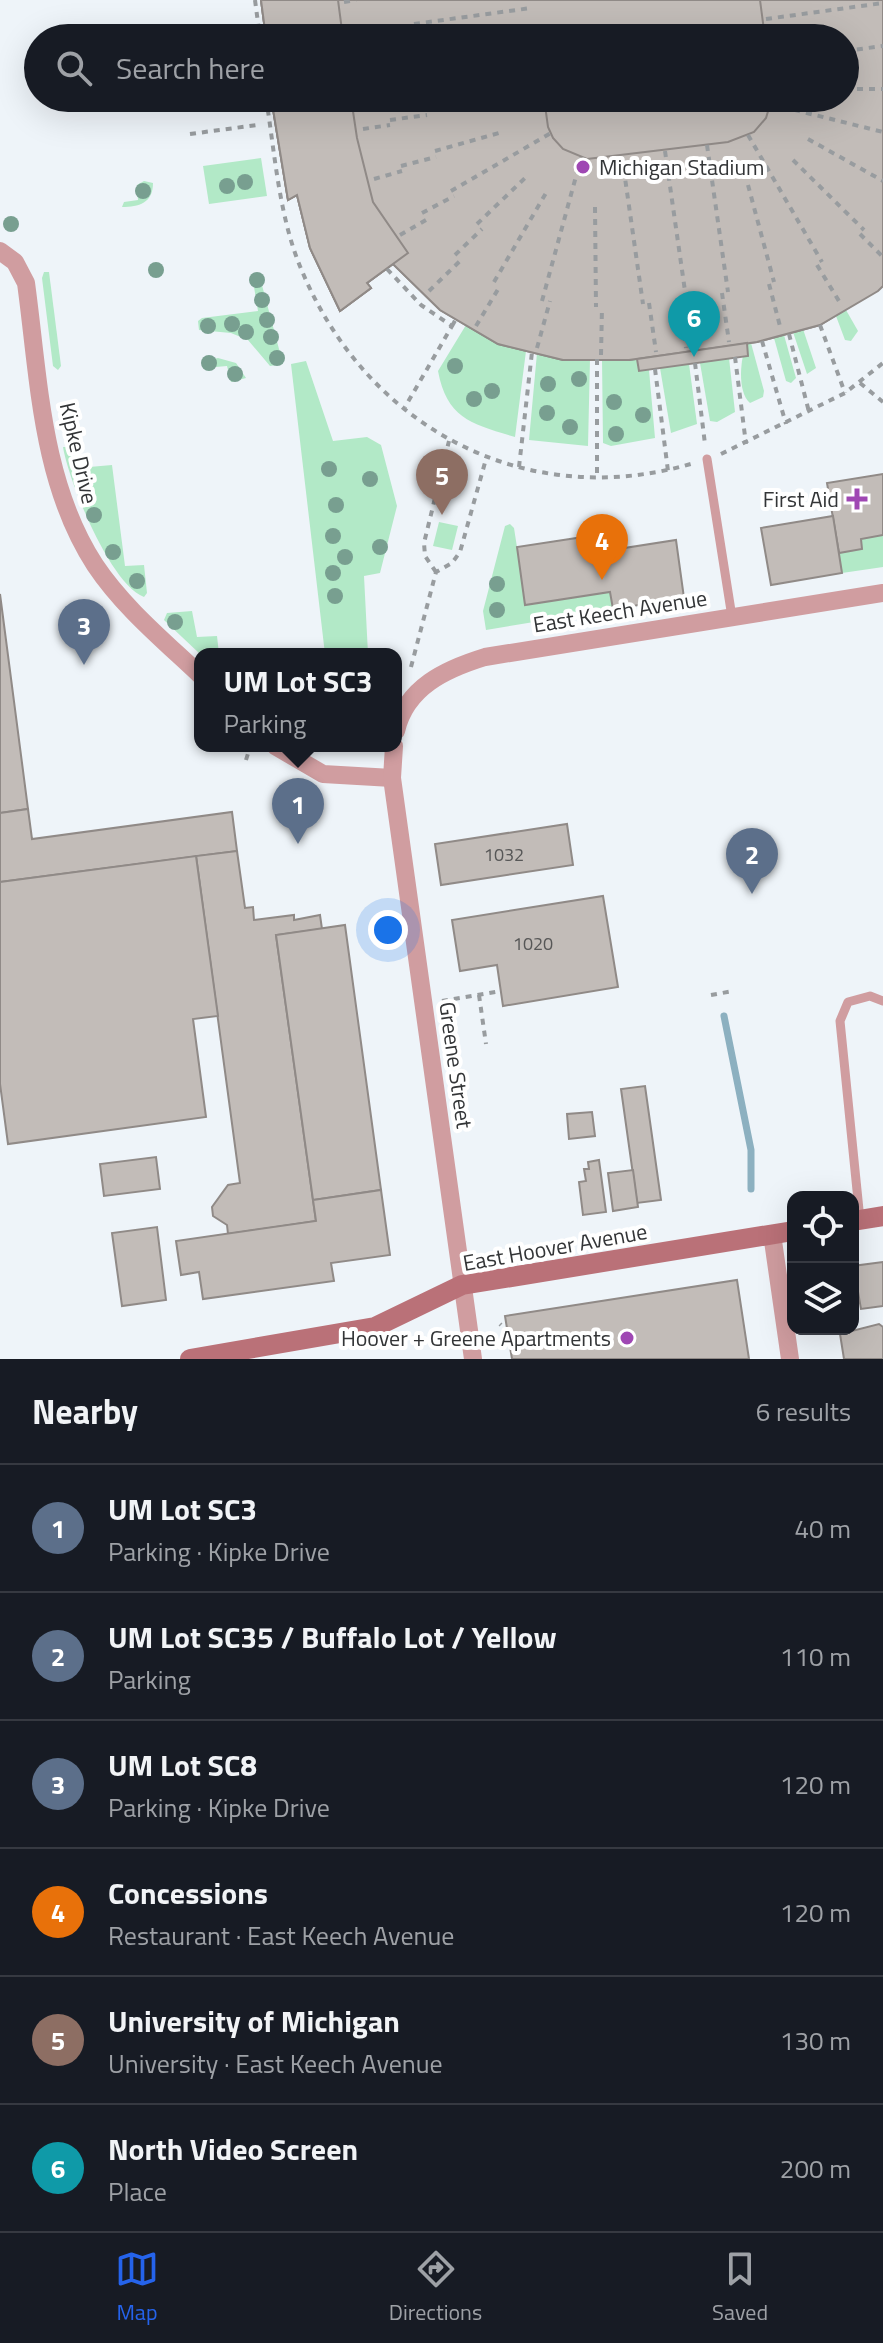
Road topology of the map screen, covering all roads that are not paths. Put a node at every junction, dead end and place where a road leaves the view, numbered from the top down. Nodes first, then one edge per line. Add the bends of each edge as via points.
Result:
1 (0, 251) edge
2 (707, 459) road end
3 (883, 593) edge
4 (732, 617) junction
5 (194, 669) edge
6 (402, 716) edge
7 (285, 752) edge
8 (394, 752) edge
9 (392, 778) junction
10 (883, 1001) edge
11 (854, 1191) edge
12 (883, 1216) edge
13 (859, 1220) edge
14 (783, 1232) edge
15 (462, 1285) junction
16 (190, 1359) edge
17 (473, 1359) edge
18 (790, 1359) edge

1 - 5 street, Kipke Drive via 15,262 26,283 49,447 71,522 129,608
2 - 4 lane
3 - 4 street, East Keech Avenue
4 - 6 street, East Keech Avenue via 485,657 456,666 417,693
7 - 9 street via 323,774
8 - 9 street
9 - 15 street, Greene Street
10 - 11 lane via 870,996 848,1002 840,1021
12 - 13 street
14 - 15 street, East Hoover Avenue
14 - 18 street
15 - 16 street, East Hoover Avenue via 375,1327
15 - 17 street, Greene Street

